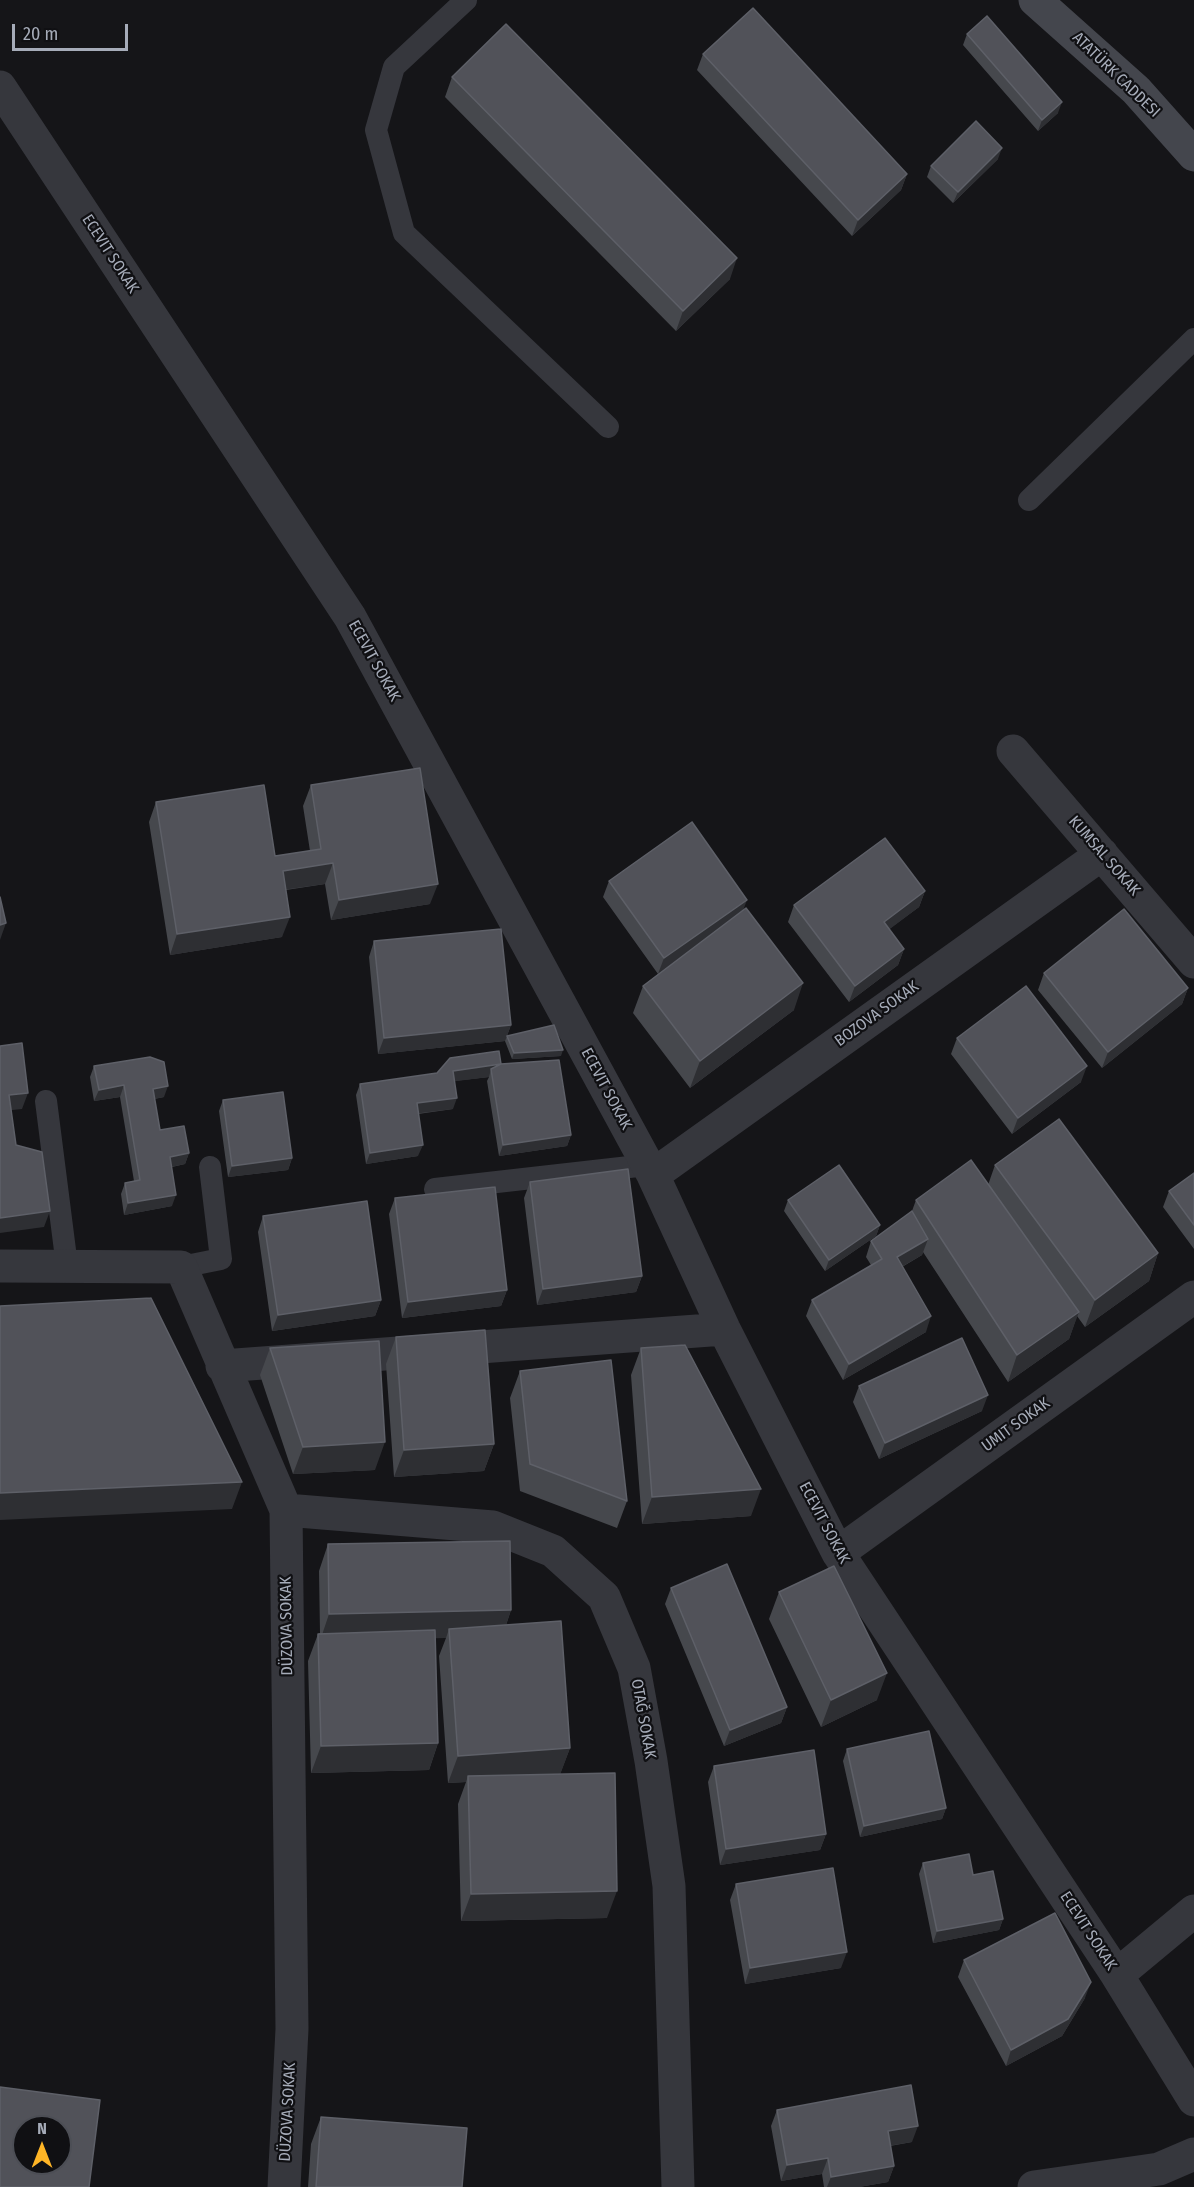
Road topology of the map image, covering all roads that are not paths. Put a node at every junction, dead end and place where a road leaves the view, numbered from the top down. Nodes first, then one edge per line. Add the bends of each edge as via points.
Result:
1 (466, 0) edge
2 (1048, 4) edge
3 (0, 87) edge
4 (1194, 155) edge
5 (1194, 339) edge
6 (608, 427) dead end
7 (1029, 500) dead end
8 (1013, 751) dead end
9 (1102, 854) junction
10 (1194, 962) edge
11 (46, 1101) dead end
12 (210, 1167) dead end
13 (650, 1170) junction
14 (435, 1190) dead end
15 (0, 1266) edge
16 (67, 1266) junction
17 (181, 1267) junction
18 (1194, 1297) edge
19 (724, 1329) junction
20 (222, 1366) junction
21 (286, 1510) junction
22 (838, 1553) junction
23 (1194, 1911) edge
24 (1117, 1975) junction
25 (1194, 2100) edge
26 (1194, 2154) edge
27 (284, 2187) edge
28 (678, 2187) edge
29 (1034, 2187) edge

1 - 6 lane via 394,67 376,130 404,233
2 - 4 main road, ATATÜRK CADDESI via 1136,90
3 - 13 street, ECEVIT SOKAK via 350,616
5 - 7 lane
8 - 9 street, KUMSAL SOKAK
9 - 10 street, KUMSAL SOKAK
9 - 13 street, BOZOVA SOKAK
11 - 16 lane
12 - 17 lane via 221,1259
13 - 14 lane
13 - 19 street, ECEVIT SOKAK
15 - 16 street
16 - 17 street
17 - 20 street, DÜZOVA SOKAK
18 - 22 street, UMIT SOKAK
19 - 20 street
19 - 22 street, ECEVIT SOKAK
20 - 21 street, DÜZOVA SOKAK
21 - 27 street, DÜZOVA SOKAK via 292,2029
21 - 28 street, OTAĞ SOKAK via 493,1527 553,1551 604,1597 634,1668 669,1886
22 - 24 street, ECEVIT SOKAK
23 - 24 street
24 - 25 street, ECEVIT SOKAK
26 - 29 street via 1159,2169

